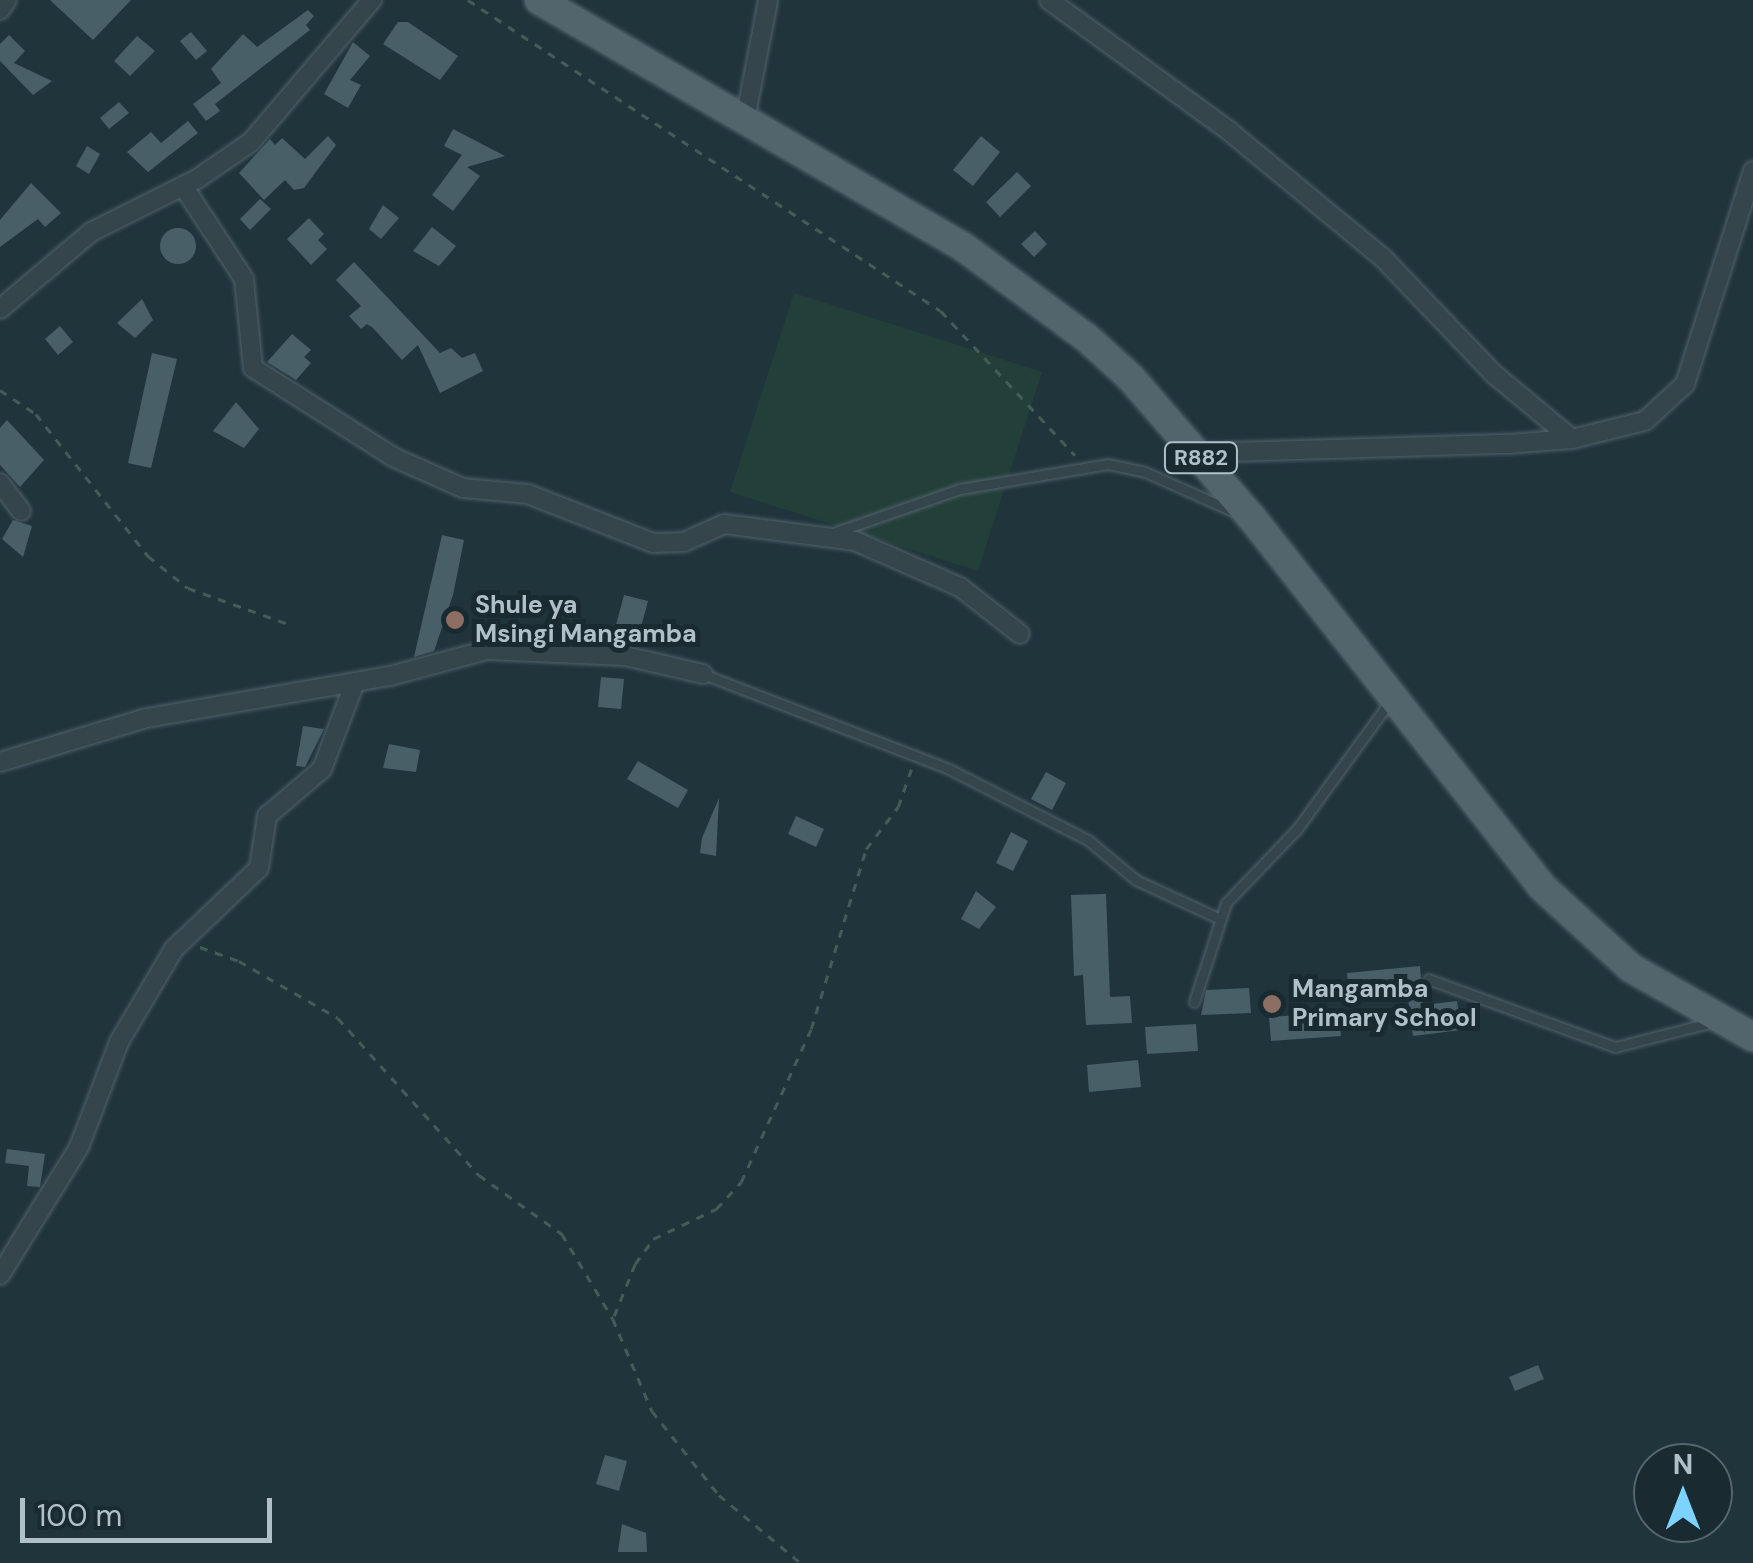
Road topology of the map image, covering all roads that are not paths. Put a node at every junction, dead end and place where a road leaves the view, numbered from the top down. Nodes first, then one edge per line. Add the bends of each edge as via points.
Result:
1 (8, 0) edge
2 (372, 0) edge
3 (540, 0) edge
4 (768, 0) edge
5 (1050, 0) edge
6 (0, 10) edge
7 (746, 120) junction
8 (1753, 171) edge
9 (183, 186) junction
10 (0, 309) edge
11 (1572, 439) junction
12 (1198, 454) junction
13 (0, 483) edge
14 (21, 511) dead end
15 (1252, 518) junction
16 (828, 535) junction
17 (1020, 634) dead end
18 (703, 674) joint
19 (355, 682) junction
20 (1392, 699) junction
21 (0, 762) edge
22 (1218, 918) junction
23 (1428, 978) dead end
24 (1194, 1002) dead end
25 (1717, 1020) junction
26 (1753, 1037) edge
27 (3, 1264) edge

1 - 6 street
2 - 9 street via 282,112
3 - 7 main road, R882
4 - 7 street
5 - 11 street via 1229,131 1383,258 1495,375
7 - 12 main road, R882 via 1030,292 1131,378
8 - 11 street via 1685,384 1645,420
9 - 10 street via 78,241
9 - 16 street via 244,279 253,368 393,456 463,488 528,494 653,543 684,542 724,524
11 - 12 street
12 - 15 main road, R882
13 - 14 street
15 - 16 lane via 1124,465 960,488
15 - 20 main road, R882
16 - 17 street via 960,587
18 - 19 street via 625,656 487,650
18 - 22 lane via 916,756 1088,840 1136,880
19 - 21 street via 147,718
19 - 27 street via 322,769 267,816 259,868 181,940 119,1042 79,1147
20 - 22 lane via 1297,829
20 - 25 main road, R882 via 1498,838 1590,934 1660,989
22 - 24 lane
23 - 25 lane via 1615,1047
25 - 26 main road, R882

